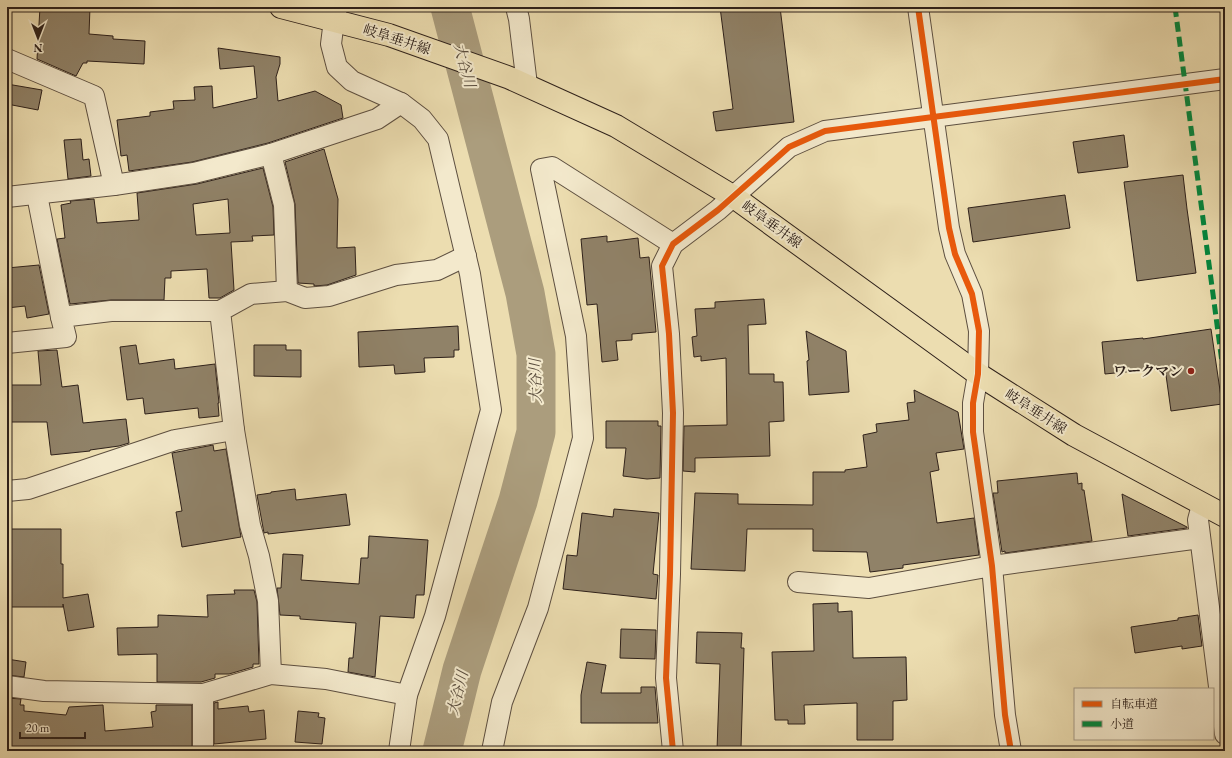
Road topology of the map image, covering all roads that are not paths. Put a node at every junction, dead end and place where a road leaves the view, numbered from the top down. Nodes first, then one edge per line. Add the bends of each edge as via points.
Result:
1 (281, 7) edge
2 (516, 7) edge
3 (918, 7) edge
4 (335, 14) edge
5 (7, 59) edge
6 (1225, 79) edge
7 (519, 82) junction
8 (401, 103) junction
9 (932, 118) junction
10 (272, 154) junction
11 (114, 185) junction
12 (37, 195) junction
13 (7, 197) edge
14 (734, 197) junction
15 (673, 244) junction
16 (466, 256) junction
17 (287, 291) junction
18 (220, 311) junction
19 (61, 317) junction
20 (7, 344) edge
21 (978, 374) junction
22 (234, 430) junction
23 (7, 491) edge
24 (1202, 505) junction
25 (1225, 516) edge
26 (1200, 538) junction
27 (992, 566) junction
28 (798, 582) dead end
29 (271, 674) junction
30 (7, 686) edge
31 (203, 694) junction
32 (407, 695) junction
33 (1225, 734) edge
34 (203, 751) edge
35 (399, 751) edge
36 (492, 751) edge
37 (674, 751) edge
38 (1010, 751) edge

1 - 4 main road, 岐阜垂井線
2 - 7 street via 519,19
3 - 9 street
4 - 7 main road, 岐阜垂井線
4 - 8 street via 331,44 337,67 352,81
5 - 11 street via 94,96
6 - 9 street
7 - 14 main road, 岐阜垂井線 via 616,126
8 - 10 street via 377,119
8 - 16 street via 422,119 438,139
9 - 14 street via 825,131 789,147
9 - 21 street via 949,228 955,254 972,294 979,331
10 - 11 street via 194,173
10 - 17 street via 284,205
11 - 12 street
12 - 13 street
12 - 19 street
14 - 15 street
14 - 21 main road, 岐阜垂井線
15 - 36 street via 552,167 541,169 576,336 583,438 538,608 502,702
15 - 37 street via 662,266 673,413 666,678
16 - 17 street via 437,270 396,276 329,296 305,298
16 - 32 street via 491,410 435,616
17 - 18 street via 251,294
18 - 19 street via 111,311
18 - 22 street
19 - 20 street via 66,337
21 - 24 main road, 岐阜垂井線 via 1074,435
21 - 27 street via 973,403 973,432
22 - 23 street via 175,440 28,489
22 - 29 street via 250,525 268,601
24 - 25 main road, 岐阜垂井線
24 - 26 street via 1198,520
26 - 27 street
26 - 33 street
27 - 28 street via 869,588
27 - 38 street
29 - 31 street
29 - 32 street via 326,679
30 - 31 street via 44,691
31 - 34 street
32 - 35 street

